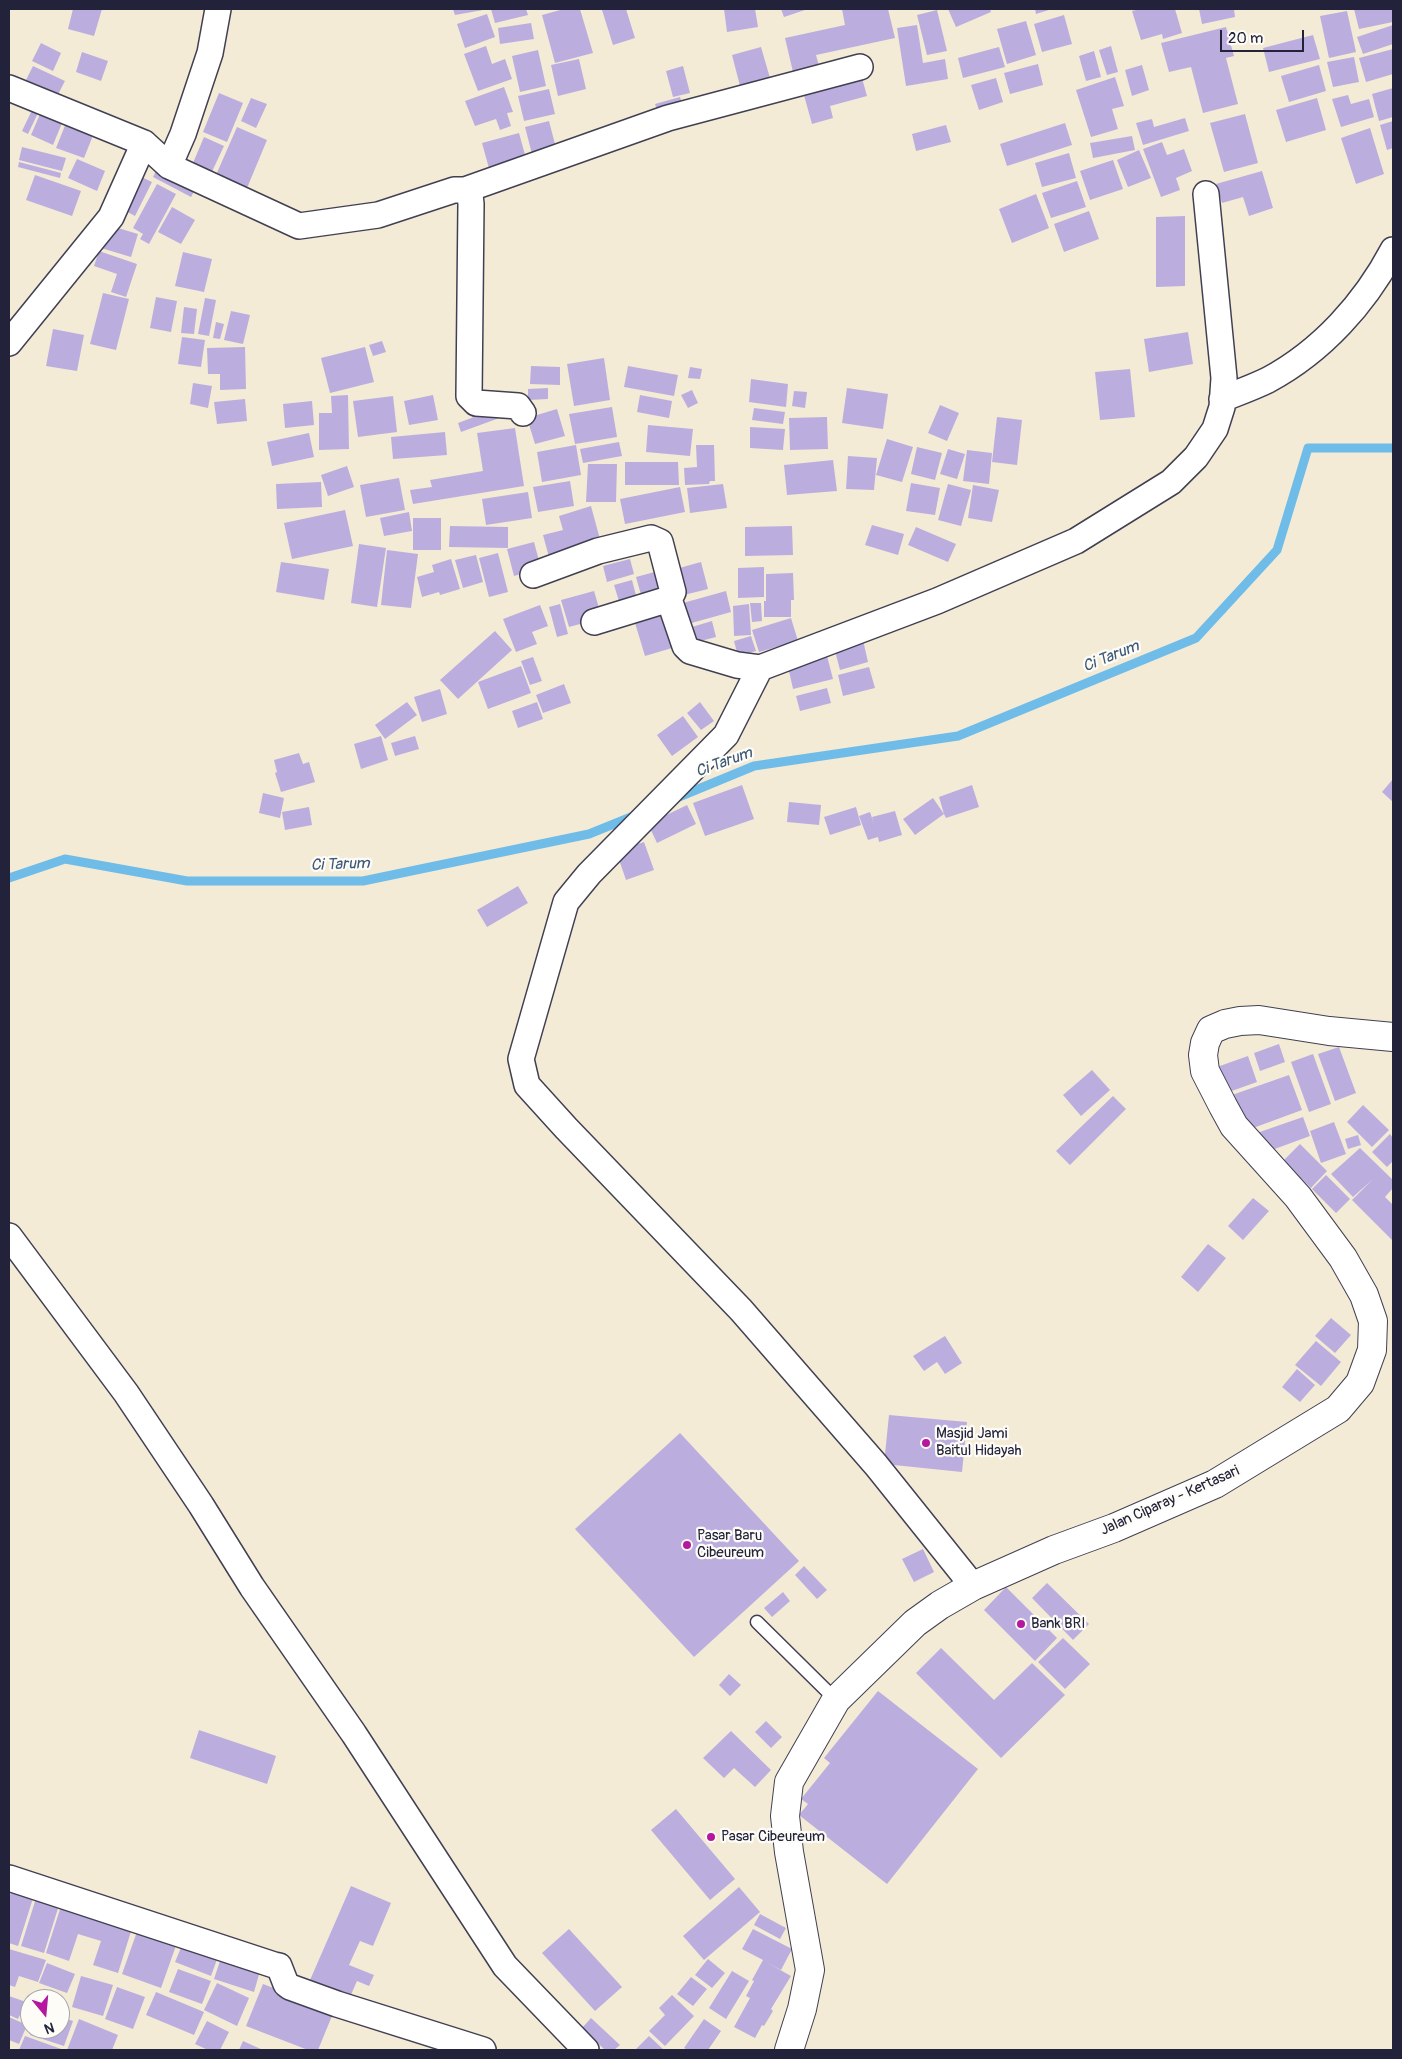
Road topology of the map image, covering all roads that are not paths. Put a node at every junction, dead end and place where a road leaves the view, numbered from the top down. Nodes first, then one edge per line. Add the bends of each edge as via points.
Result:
1 (218, 9) edge
2 (860, 67) dead end
3 (9, 88) edge
4 (144, 143) junction
5 (169, 166) junction
6 (465, 190) junction
7 (1206, 194) dead end
8 (1393, 250) edge
9 (9, 343) edge
10 (1222, 399) junction
11 (523, 413) dead end
12 (534, 575) dead end
13 (669, 599) junction
14 (594, 622) dead end
15 (760, 668) junction
16 (1393, 1037) edge
17 (9, 1236) edge
18 (973, 1586) junction
19 (758, 1622) dead end
20 (836, 1700) junction
21 (9, 1878) edge
22 (483, 2050) edge
23 (586, 2050) edge
24 (789, 2050) edge

1 - 5 street via 210,53
2 - 6 street via 668,118
3 - 4 street
4 - 5 street
4 - 9 street via 111,217
5 - 6 street via 298,226 378,215 454,190
6 - 11 street via 470,195 471,204 469,396 476,403 518,406
7 - 10 street via 1224,378
8 - 10 street via 1362,300 1298,362 1267,380
10 - 15 street via 1216,429 1196,457 1171,482 1076,541 937,601
12 - 13 street via 598,551 651,538 660,542 673,592
13 - 14 street
13 - 15 street via 685,646 690,650 737,665
15 - 18 street via 726,735 589,874 566,902 521,1059 527,1084 741,1310 876,1465
16 - 18 main road, Jalan Ciparay - Kertasari via 1260,1020 1240,1021 1211,1030 1202,1055 1205,1071 1234,1126 1298,1197 1344,1258 1364,1295 1373,1321 1372,1350 1360,1383 1338,1410 1215,1484
17 - 23 street via 126,1393 505,1966
18 - 20 main road, Jalan Ciparay - Kertasari via 915,1623
19 - 20 lane
20 - 24 main road, Jalan Ciparay - Kertasari via 789,1782 786,1825 810,1970
21 - 22 street via 279,1966 286,1984 290,1986

